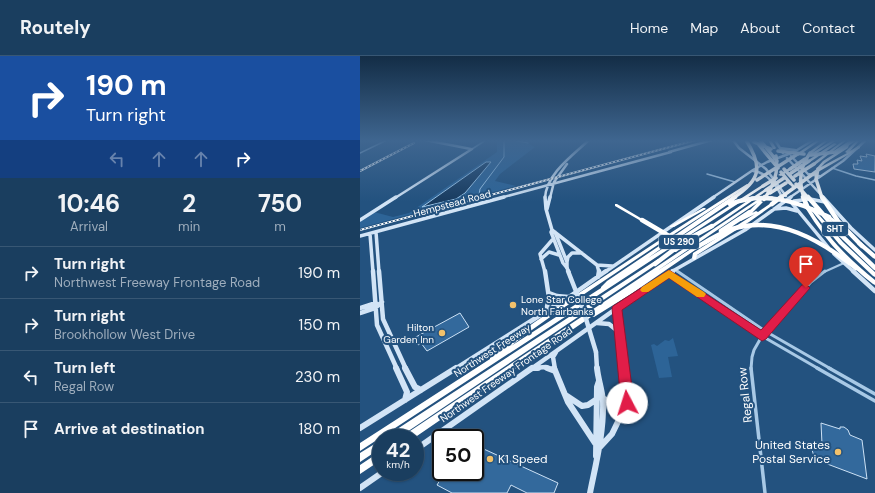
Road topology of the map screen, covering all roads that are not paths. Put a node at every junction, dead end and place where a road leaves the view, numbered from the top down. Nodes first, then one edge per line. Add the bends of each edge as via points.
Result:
1 (454, 160) edge
2 (568, 160) edge
3 (570, 160) edge
4 (639, 160) edge
5 (754, 160) edge
6 (755, 160) edge
7 (757, 160) edge
8 (772, 160) edge
9 (773, 160) edge
10 (777, 160) edge
11 (777, 160) edge
12 (785, 160) edge
13 (789, 160) edge
14 (794, 160) edge
15 (805, 160) edge
16 (828, 160) edge
17 (836, 160) edge
18 (842, 160) edge
19 (810, 161) joint
20 (761, 165) junction
21 (832, 168) junction
22 (753, 170) junction
23 (749, 172) junction
24 (707, 174) dead end
25 (820, 176) junction
26 (875, 180) edge
27 (735, 182) junction
28 (810, 182) junction
29 (554, 183) junction
30 (549, 185) junction
31 (538, 188) junction
32 (766, 190) junction
33 (547, 191) junction
34 (735, 193) junction
35 (788, 198) junction
36 (771, 203) junction
37 (829, 203) junction
38 (781, 204) junction
39 (793, 204) junction
40 (774, 209) junction
41 (547, 210) junction
42 (799, 212) junction
43 (711, 213) junction
44 (360, 220) edge
45 (642, 221) junction
46 (672, 226) junction
47 (712, 226) junction
48 (553, 231) junction
49 (376, 232) junction
50 (370, 234) junction
51 (360, 236) edge
52 (554, 239) junction
53 (699, 240) junction
54 (699, 246) junction
55 (862, 246) junction
56 (875, 250) edge
57 (583, 254) junction
58 (560, 255) junction
59 (875, 257) edge
60 (694, 258) junction
61 (541, 259) junction
62 (567, 262) junction
63 (844, 263) junction
64 (655, 264) junction
65 (379, 265) junction
66 (597, 265) junction
67 (614, 266) junction
68 (372, 268) junction
69 (567, 268) junction
70 (856, 268) junction
71 (875, 268) edge
72 (675, 270) junction
73 (669, 273) junction
74 (875, 275) edge
75 (598, 277) junction
76 (875, 283) edge
77 (875, 291) edge
78 (549, 293) junction
79 (569, 296) junction
80 (595, 296) junction
81 (382, 302) junction
82 (375, 305) junction
83 (360, 308) edge
84 (617, 308) junction
85 (546, 311) junction
86 (360, 313) edge
87 (597, 322) junction
88 (578, 323) junction
89 (765, 331) junction
90 (618, 332) junction
91 (762, 336) junction
92 (557, 350) junction
93 (398, 352) junction
94 (390, 356) junction
95 (806, 356) junction
96 (804, 360) junction
97 (484, 367) junction
98 (531, 369) junction
99 (555, 371) junction
100 (421, 390) junction
101 (875, 394) edge
102 (567, 396) junction
103 (627, 397) junction
104 (600, 399) junction
105 (405, 400) junction
106 (875, 401) edge
107 (360, 428) edge
108 (404, 429) edge
109 (420, 429) edge
110 (424, 444) edge
111 (598, 445) junction
112 (360, 447) edge
113 (372, 450) edge
114 (360, 458) edge
115 (372, 462) edge
116 (360, 470) edge
117 (372, 480) edge
118 (360, 488) edge
119 (590, 493) edge
120 (765, 493) edge

1 - 44 main road
2 - 30 main road via 558,170
3 - 29 main road
4 - 29 main road, Hempstead Road
5 - 22 main road via 756,165
6 - 20 main road
7 - 43 highway, bridge via 755,177 741,193
8 - 74 highway, SHT, bridge via 835,237
9 - 20 main road
10 - 71 highway, SHT, bridge via 834,228
11 - 54 highway, bridge via 776,178 768,193 750,212
12 - 34 highway, bridge
13 - 28 main road
14 - 25 main road via 808,174
15 - 70 highway, bridge via 800,175 800,189 808,209 818,226
16 - 55 highway, bridge via 817,170 816,181 821,196
17 - 36 highway, bridge
18 - 21 main road, Northwest Freeway Frontage Road
19 - 32 highway, Northwest Freeway / US 290, bridge
19 - 32 highway, Northwest Freeway / US 290, bridge
20 - 22 main road
20 - 35 main road
21 - 25 main road, Northwest Freeway Frontage Road
21 - 26 street
22 - 23 main road
23 - 27 main road
23 - 38 main road via 760,171 766,175 781,195
24 - 27 street
25 - 28 main road, Northwest Freeway Frontage Road
27 - 46 main road
28 - 35 main road, Northwest Freeway Frontage Road
28 - 37 main road
29 - 30 main road, Hempstead Road
29 - 41 main road
30 - 31 main road, Hempstead Road
30 - 33 main road
31 - 33 main road
31 - 49 main road, Hempstead Road
32 - 47 highway
32 - 53 highway, Northwest Freeway / US 290
32 - 80 highway, Northwest Freeway / US 290
33 - 41 main road
34 - 46 highway
34 - 97 highway via 547,316 510,342
35 - 38 main road, Northwest Freeway Frontage Road
35 - 39 main road
36 - 53 highway
36 - 60 highway via 748,221 695,254
37 - 39 main road via 817,199 797,200
37 - 56 main road
38 - 40 main road, Northwest Freeway Frontage Road
39 - 42 main road
40 - 42 main road via 786,208
40 - 60 main road, Northwest Freeway Frontage Road via 744,230
41 - 48 main road
42 - 63 main road via 830,251
43 - 55 highway, bridge via 745,199 786,201 808,207 829,218
43 - 80 highway, bridge via 609,282
45 - 45 highway via 616,205
45 - 47 highway, bridge via 680,243
45 - 64 highway, bridge via 677,246
46 - 67 main road
47 - 64 highway, bridge
48 - 52 main road via 551,232
48 - 57 main road
48 - 62 main road
49 - 50 main road, Hempstead Road
49 - 65 main road
50 - 51 main road, Hempstead Road
50 - 68 main road
52 - 58 main road
52 - 61 main road via 541,252
53 - 88 highway, Northwest Freeway / US 290
54 - 70 highway, bridge via 735,228 774,227 821,242
54 - 88 highway via 608,307
55 - 59 highway
57 - 62 main road via 571,253
57 - 66 main road
58 - 61 main road via 549,252
58 - 69 main road
60 - 72 main road, Northwest Freeway Frontage Road
61 - 78 main road
62 - 69 main road
63 - 77 main road
63 - 89 street, Regal Row via 818,276
64 - 108 highway
65 - 68 main road
65 - 81 main road
66 - 67 main road
66 - 75 main road
67 - 75 main road
68 - 82 main road
69 - 104 main road, bridge via 596,352 599,381 602,386
70 - 76 highway
72 - 73 main road, Northwest Freeway Frontage Road
72 - 89 street
73 - 84 main road, Northwest Freeway Frontage Road
73 - 91 street
75 - 79 main road
78 - 79 main road
78 - 85 main road
79 - 85 main road
80 - 97 highway, Northwest Freeway / US 290
81 - 82 main road
81 - 93 main road via 386,326
82 - 83 main road
82 - 86 main road
82 - 94 main road via 377,325
84 - 87 main road, Northwest Freeway Frontage Road
84 - 90 main road
85 - 100 main road
87 - 90 main road via 609,324
87 - 92 main road, Northwest Freeway Frontage Road
88 - 109 highway, Northwest Freeway / US 290
89 - 91 street, Regal Row
89 - 95 street
90 - 103 main road
91 - 96 street
91 - 120 street, Regal Row via 754,348 751,361
92 - 98 main road, Northwest Freeway Frontage Road
92 - 99 main road via 553,357
93 - 94 main road
93 - 100 main road via 415,387
94 - 105 main road via 407,392
95 - 96 street
95 - 101 street
96 - 106 street
97 - 112 highway, Northwest Freeway / US 290
98 - 99 main road via 541,366
98 - 110 main road, Northwest Freeway Frontage Road
99 - 102 main road
100 - 105 main road
102 - 104 main road via 585,407
102 - 111 main road via 572,410
103 - 104 main road via 617,403
103 - 111 main road via 626,407 612,434
104 - 111 main road
105 - 107 main road
111 - 119 main road
113 - 114 highway
115 - 116 highway
117 - 118 main road

